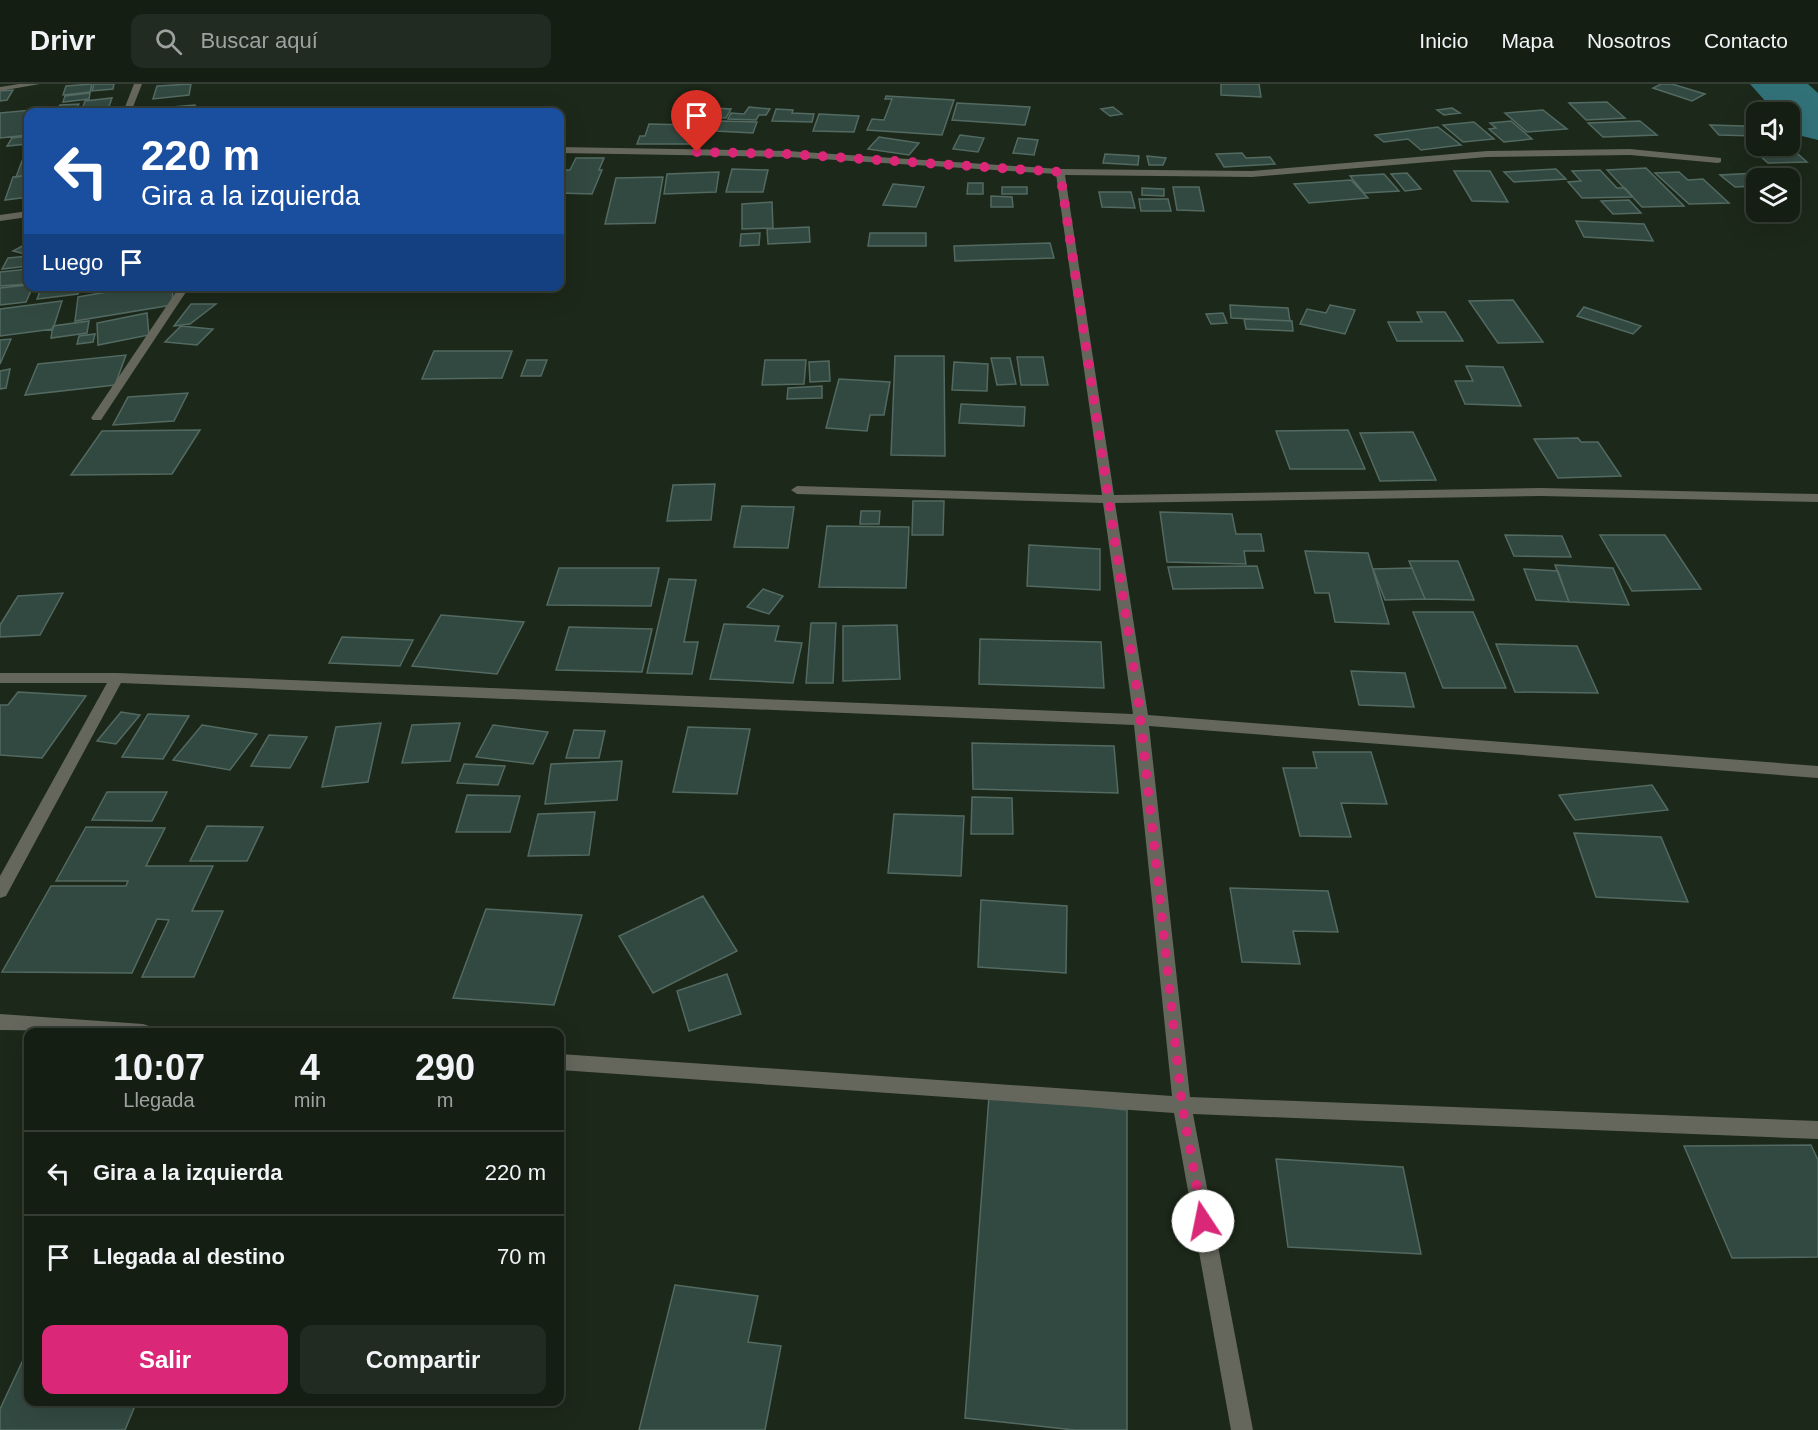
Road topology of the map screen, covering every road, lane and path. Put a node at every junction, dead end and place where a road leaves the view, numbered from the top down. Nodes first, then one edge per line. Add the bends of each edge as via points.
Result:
1 (36, 84) edge
2 (138, 84) edge
3 (0, 89) edge
4 (129, 108) edge
5 (564, 150) edge
6 (1718, 160) dead end
7 (1060, 172) junction
8 (24, 215) edge
9 (0, 218) edge
10 (182, 291) edge
11 (97, 418) dead end
12 (797, 490) dead end
13 (1818, 498) edge
14 (1110, 499) junction
15 (0, 678) edge
16 (117, 678) junction
17 (1141, 720) junction
18 (1818, 772) edge
19 (0, 891) edge
20 (0, 1022) edge
21 (86, 1028) edge
22 (564, 1062) edge
23 (1182, 1105) junction
24 (1818, 1130) edge
25 (1242, 1430) edge

1 - 3 street
2 - 4 street
5 - 7 street via 788,154
6 - 7 street via 1630,152 1510,154 1252,174
7 - 14 street
8 - 9 street
10 - 11 street
12 - 14 street
13 - 14 street via 1541,492
14 - 17 street
15 - 16 street
16 - 17 street
16 - 19 street
17 - 18 street
17 - 23 street
20 - 21 street
22 - 23 street
23 - 24 street
23 - 25 street

